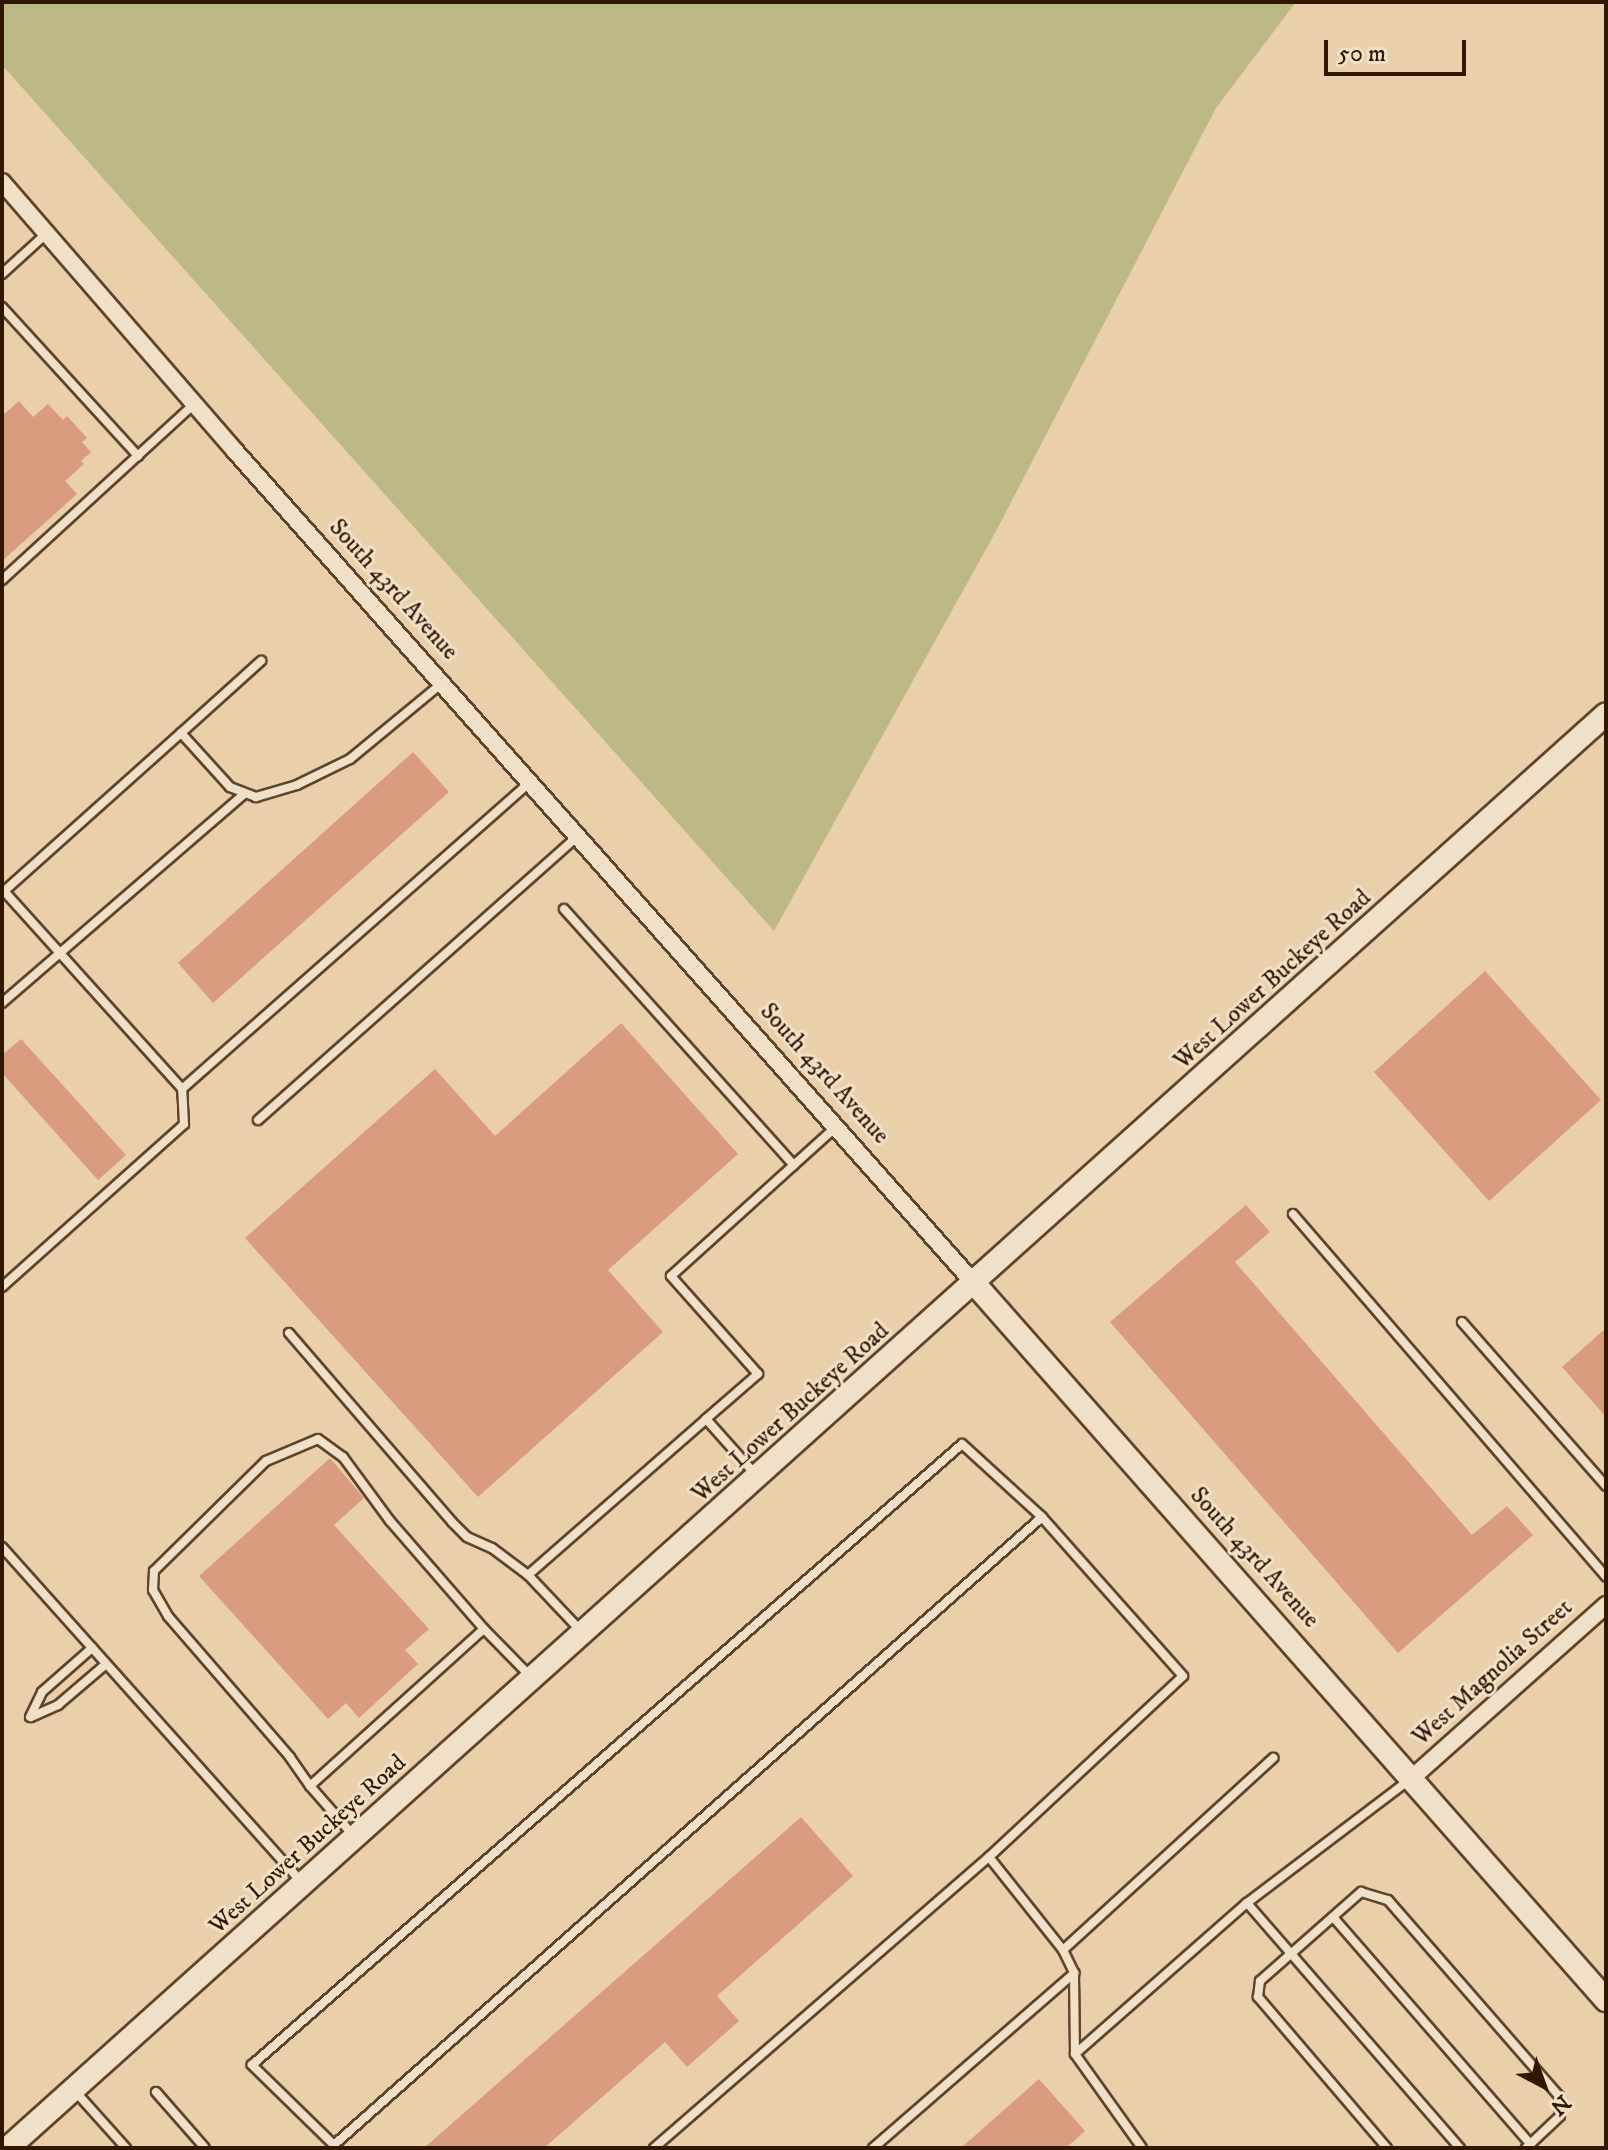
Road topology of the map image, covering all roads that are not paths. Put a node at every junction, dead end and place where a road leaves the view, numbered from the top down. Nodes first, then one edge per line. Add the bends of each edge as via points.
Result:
1 (2, 182) edge
2 (47, 234) junction
3 (2, 274) edge
4 (2, 307) edge
5 (194, 404) junction
6 (138, 456) junction
7 (2, 580) edge
8 (261, 661) dead end
9 (441, 683) junction
10 (1606, 714) edge
11 (181, 733) junction
12 (530, 783) junction
13 (245, 793) junction
14 (578, 837) junction
15 (3, 892) edge
16 (564, 909) dead end
17 (60, 953) junction
18 (2, 1003) edge
19 (182, 1089) junction
20 (258, 1120) dead end
21 (836, 1127) junction
22 (794, 1165) junction
23 (1293, 1214) dead end
24 (974, 1283) junction
25 (2, 1287) edge
26 (1462, 1322) dead end
27 (289, 1333) dead end
28 (706, 1419) junction
29 (758, 1478) junction
30 (1606, 1486) edge
31 (1042, 1517) junction
32 (2, 1547) edge
33 (528, 1575) junction
34 (1606, 1577) edge
35 (1606, 1605) edge
36 (484, 1629) junction
37 (584, 1635) junction
38 (92, 1648) junction
39 (106, 1664) junction
40 (532, 1679) junction
41 (1273, 1758) dead end
42 (1413, 1777) junction
43 (310, 1786) junction
44 (355, 1837) junction
45 (989, 1857) junction
46 (303, 1883) junction
47 (1247, 1903) junction
48 (1333, 1917) junction
49 (1063, 1950) junction
50 (1290, 1954) junction
51 (1074, 1973) junction
52 (1606, 2000) edge
53 (1075, 2054) junction
54 (74, 2089) junction
55 (156, 2092) dead end
56 (334, 2146) edge
57 (1528, 2146) edge
58 (8, 2148) edge
59 (126, 2148) edge
60 (205, 2148) edge
61 (654, 2148) edge
62 (873, 2148) edge
63 (1142, 2148) edge
64 (1387, 2148) edge
65 (1460, 2148) edge

1 - 2 street, South 43rd Avenue
2 - 3 lane
2 - 5 street, South 43rd Avenue
4 - 6 lane
5 - 6 lane
5 - 9 street, South 43rd Avenue
6 - 7 lane
8 - 11 lane
9 - 12 street, South 43rd Avenue
9 - 13 lane via 350,759 297,785 256,797
10 - 24 main road, West Lower Buckeye Road
11 - 13 lane via 230,787
11 - 15 lane
12 - 14 street, South 43rd Avenue
12 - 19 lane
13 - 17 lane
14 - 20 lane
14 - 21 street, South 43rd Avenue
15 - 17 lane
16 - 22 lane
17 - 18 lane
17 - 19 lane
19 - 25 lane via 184,1124
21 - 22 lane
21 - 24 street, South 43rd Avenue
22 - 28 lane via 671,1276 758,1374
23 - 34 lane
24 - 29 main road, West Lower Buckeye Road
24 - 42 main road, South 43rd Avenue
26 - 30 lane
27 - 33 lane via 452,1522
28 - 29 lane
28 - 33 lane
29 - 37 main road, West Lower Buckeye Road
31 - 45 lane via 1183,1676
31 - 56 lane
31 - 56 lane via 962,1444 252,2065
32 - 38 lane
33 - 37 lane
35 - 42 street, West Magnolia Street
36 - 40 lane
36 - 43 lane
36 - 43 lane via 390,1521 343,1457 318,1439 266,1461 154,1571 153,1590 168,1616
37 - 40 main road, West Lower Buckeye Road
38 - 39 lane
38 - 39 lane via 42,1692 30,1717 58,1705
39 - 46 lane
40 - 44 main road, West Lower Buckeye Road
41 - 49 lane
42 - 47 lane
42 - 52 main road, South 43rd Avenue
43 - 44 lane
44 - 46 main road, West Lower Buckeye Road
45 - 49 lane
45 - 61 lane
46 - 54 main road, West Lower Buckeye Road
47 - 50 lane
47 - 53 lane
48 - 50 lane
48 - 57 lane
48 - 57 lane via 1361,1892 1388,1900 1549,2084 1559,2096 1560,2116
49 - 51 lane
50 - 64 lane via 1260,1981 1258,1997
50 - 65 lane
51 - 53 lane
51 - 62 lane
53 - 63 lane
54 - 58 main road, West Lower Buckeye Road
54 - 59 lane
55 - 60 lane

